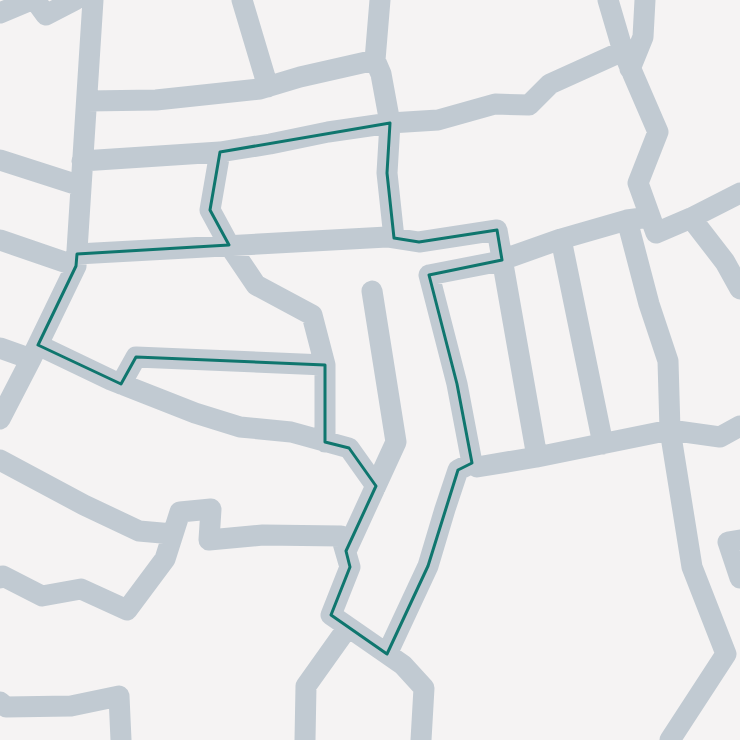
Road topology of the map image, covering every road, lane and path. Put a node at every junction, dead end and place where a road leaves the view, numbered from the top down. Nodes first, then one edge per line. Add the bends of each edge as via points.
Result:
1 (31, 0) edge
2 (35, 0) edge
3 (75, 0) edge
4 (93, 0) edge
5 (242, 0) edge
6 (380, 0) edge
7 (608, 0) edge
8 (645, 0) edge
9 (0, 13) edge
10 (375, 60) junction
11 (626, 60) junction
12 (268, 87) junction
13 (86, 101) junction
14 (390, 123) junction
15 (220, 152) junction
16 (0, 160) edge
17 (82, 161) junction
18 (81, 186) junction
19 (740, 193) edge
20 (650, 217) junction
21 (692, 218) junction
22 (627, 220) junction
23 (394, 238) junction
24 (561, 239) junction
25 (0, 240) edge
26 (229, 245) junction
27 (76, 260) junction
28 (502, 260) junction
29 (740, 289) edge
30 (372, 291) dead end
31 (0, 348) edge
32 (35, 352) junction
33 (324, 365) junction
34 (121, 384) junction
35 (0, 419) edge
36 (740, 426) edge
37 (670, 430) junction
38 (326, 442) junction
39 (603, 444) junction
40 (538, 457) junction
41 (0, 460) edge
42 (477, 466) dead end
43 (376, 486) junction
44 (173, 534) junction
45 (740, 540) edge
46 (346, 551) junction
47 (0, 578) edge
48 (740, 578) edge
49 (348, 627) junction
50 (387, 654) junction
51 (0, 702) edge
52 (121, 740) edge
53 (305, 740) edge
54 (421, 740) edge
55 (670, 740) edge

1 - 9 street
2 - 3 street via 46,15
4 - 13 street
5 - 12 street
6 - 10 street
7 - 11 street
8 - 11 street via 643,37
10 - 12 street
10 - 14 street via 381,74
11 - 14 street via 550,84 529,105 495,104 438,120
11 - 20 street via 658,132 638,183
12 - 13 street via 162,99
13 - 17 street
14 - 15 street
14 - 23 street via 387,173
15 - 17 street
15 - 26 street via 210,210
16 - 18 street
17 - 18 street
18 - 27 street
19 - 21 street
20 - 21 street via 656,233
20 - 22 street
21 - 29 street via 725,262
22 - 24 street
22 - 37 street via 649,304 668,361
23 - 26 street
23 - 28 street via 419,242 497,230
24 - 28 street
24 - 39 street
25 - 27 street
26 - 27 street
26 - 33 street via 256,285 312,315
27 - 32 street
28 - 40 street
28 - 50 street via 429,276 457,384 472,463 458,470 428,566
30 - 43 street via 396,442
31 - 32 street
32 - 34 street
32 - 35 street
33 - 34 street via 136,357
33 - 38 street
34 - 38 street via 195,413 240,427 291,432
36 - 37 street via 720,437
37 - 39 street
37 - 55 street via 692,567 726,654
38 - 43 street via 349,448
39 - 40 street
40 - 42 street
41 - 44 street via 139,531
43 - 46 street
44 - 46 street via 180,512 210,509 209,540 263,535 341,536
44 - 47 street via 165,559 127,610 81,589 42,596 3,576
45 - 48 street via 728,542
46 - 49 street via 350,567 331,616
49 - 50 street
49 - 53 street via 306,686
50 - 54 street via 403,665 424,688
51 - 52 street via 6,708 71,706 119,696

